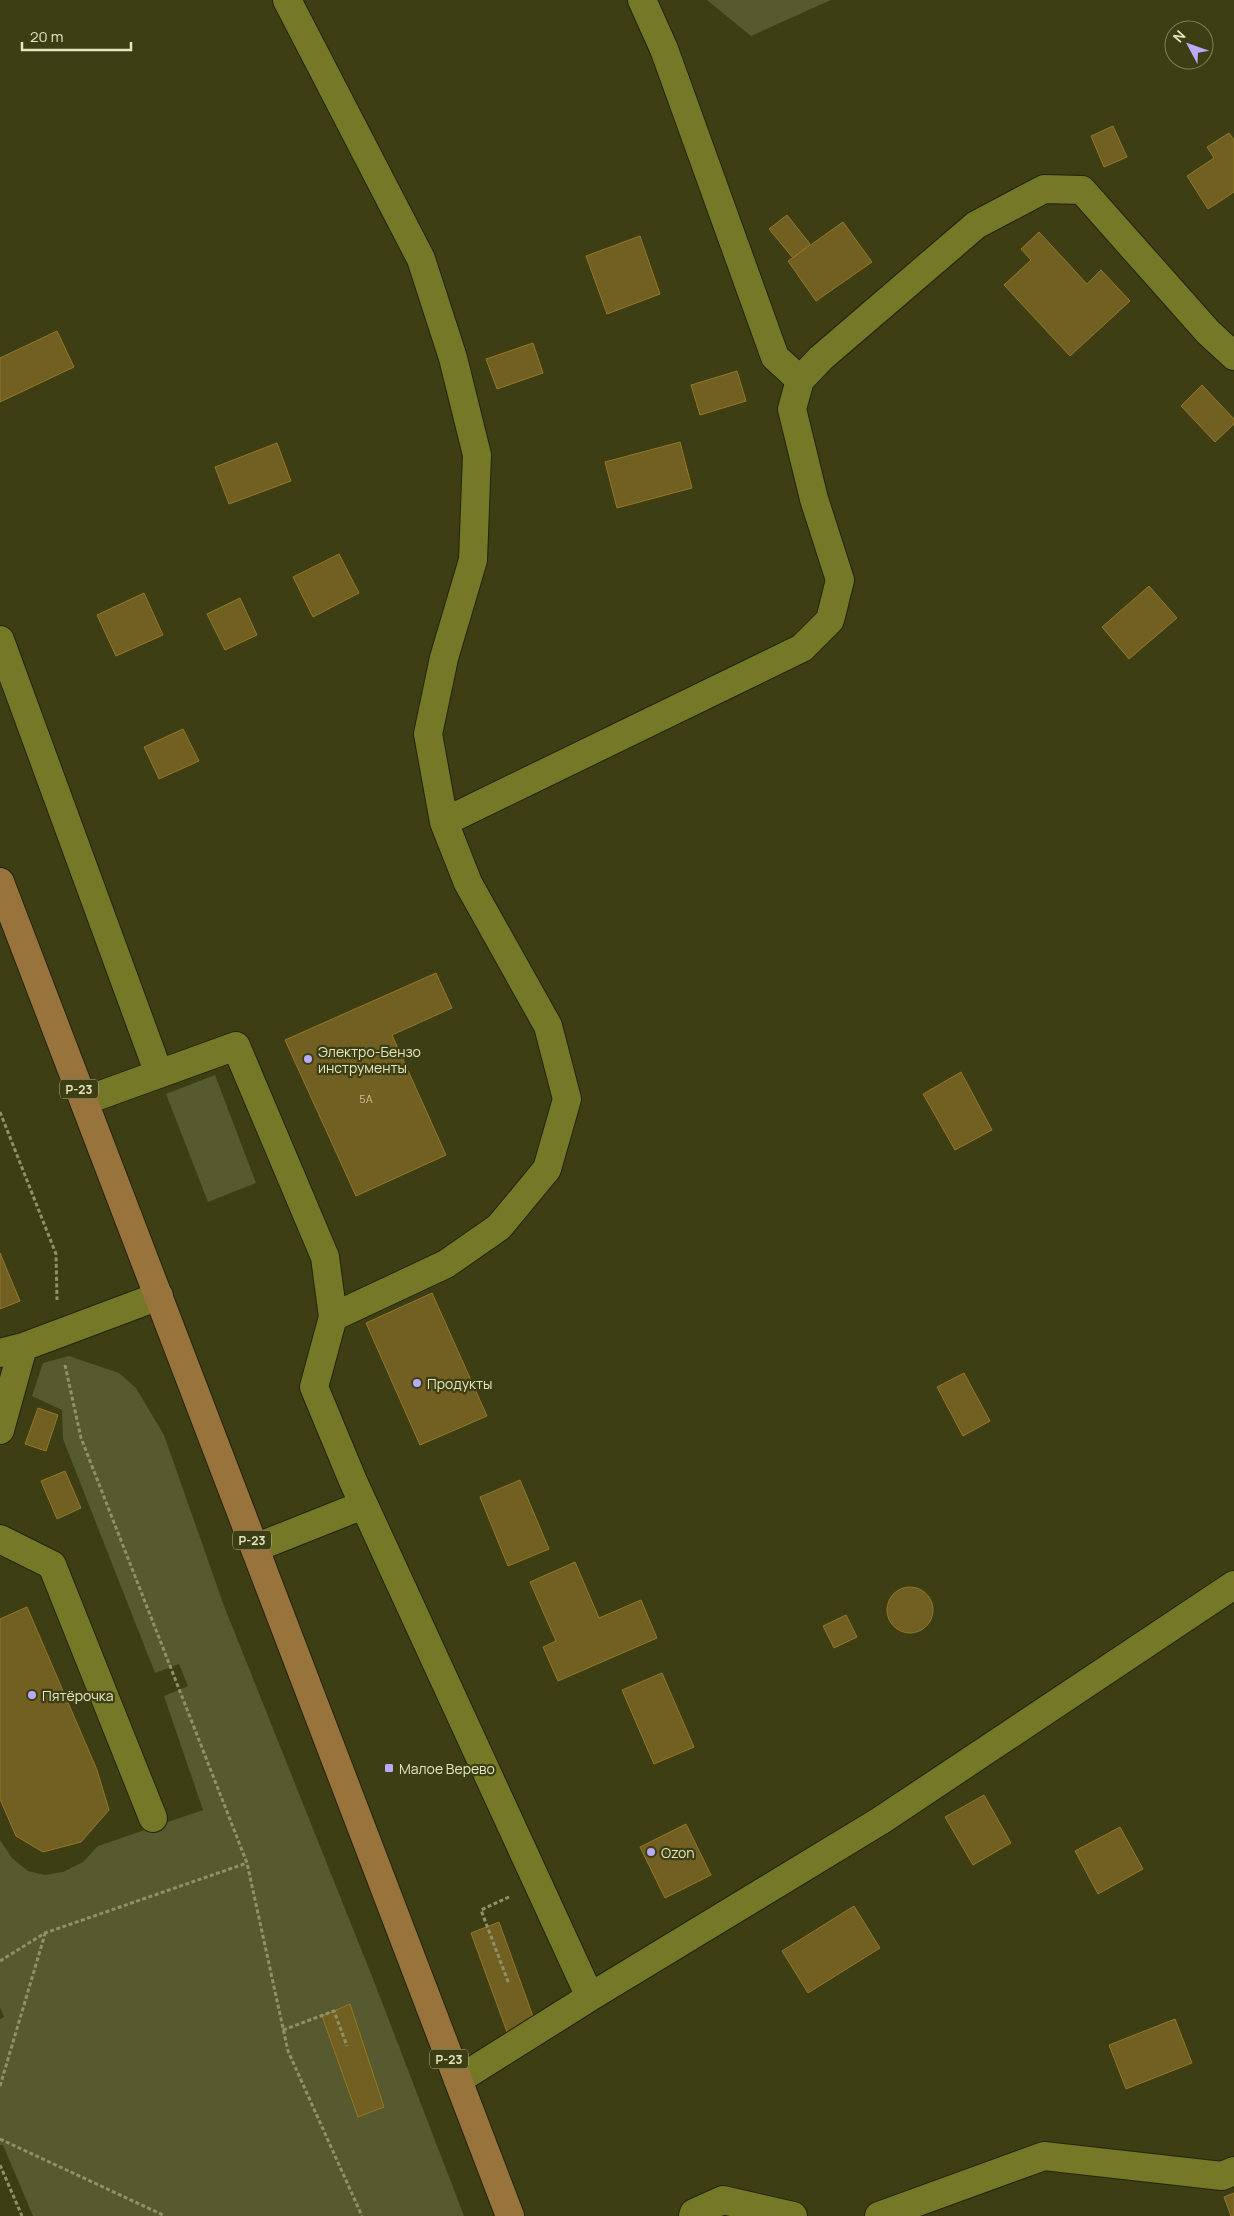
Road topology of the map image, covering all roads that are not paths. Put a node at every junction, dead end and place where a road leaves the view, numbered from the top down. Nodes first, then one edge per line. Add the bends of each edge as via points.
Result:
1 (287, 0) edge
2 (642, 0) edge
3 (1234, 356) edge
4 (800, 380) junction
5 (0, 640) edge
6 (444, 822) junction
7 (0, 882) edge
8 (159, 1074) junction
9 (84, 1101) junction
10 (160, 1296) junction
11 (333, 1317) junction
12 (12, 1350) edge
13 (0, 1430) edge
14 (363, 1505) junction
15 (0, 1539) edge
16 (255, 1548) junction
17 (1234, 1584) edge
18 (152, 1818) dead end
19 (590, 1997) junction
20 (458, 2080) junction
21 (1234, 2171) edge
22 (510, 2216) edge
23 (693, 2216) edge
24 (793, 2216) edge
25 (879, 2216) edge

1 - 6 street via 421,259 454,358 476,455 473,560 444,658 428,734
2 - 4 street via 664,49 776,357
3 - 4 street via 1208,332 1082,190 1044,189 976,225 821,358
4 - 6 street via 792,409 814,499 840,580 830,620 802,648
5 - 8 street
6 - 11 street via 468,883 548,1026 567,1099 547,1169 499,1227 446,1264
7 - 9 main road, Р-23
8 - 9 street
8 - 11 street via 236,1046 325,1257
9 - 10 main road, Р-23
10 - 12 street
10 - 16 main road, Р-23
11 - 14 street via 314,1387
12 - 13 street
14 - 16 street
14 - 19 street
15 - 18 street via 52,1565
16 - 20 main road, Р-23
17 - 19 street via 880,1821
19 - 20 street
20 - 22 main road, Р-23
21 - 25 street via 1222,2176 1044,2156
23 - 24 street via 723,2200

